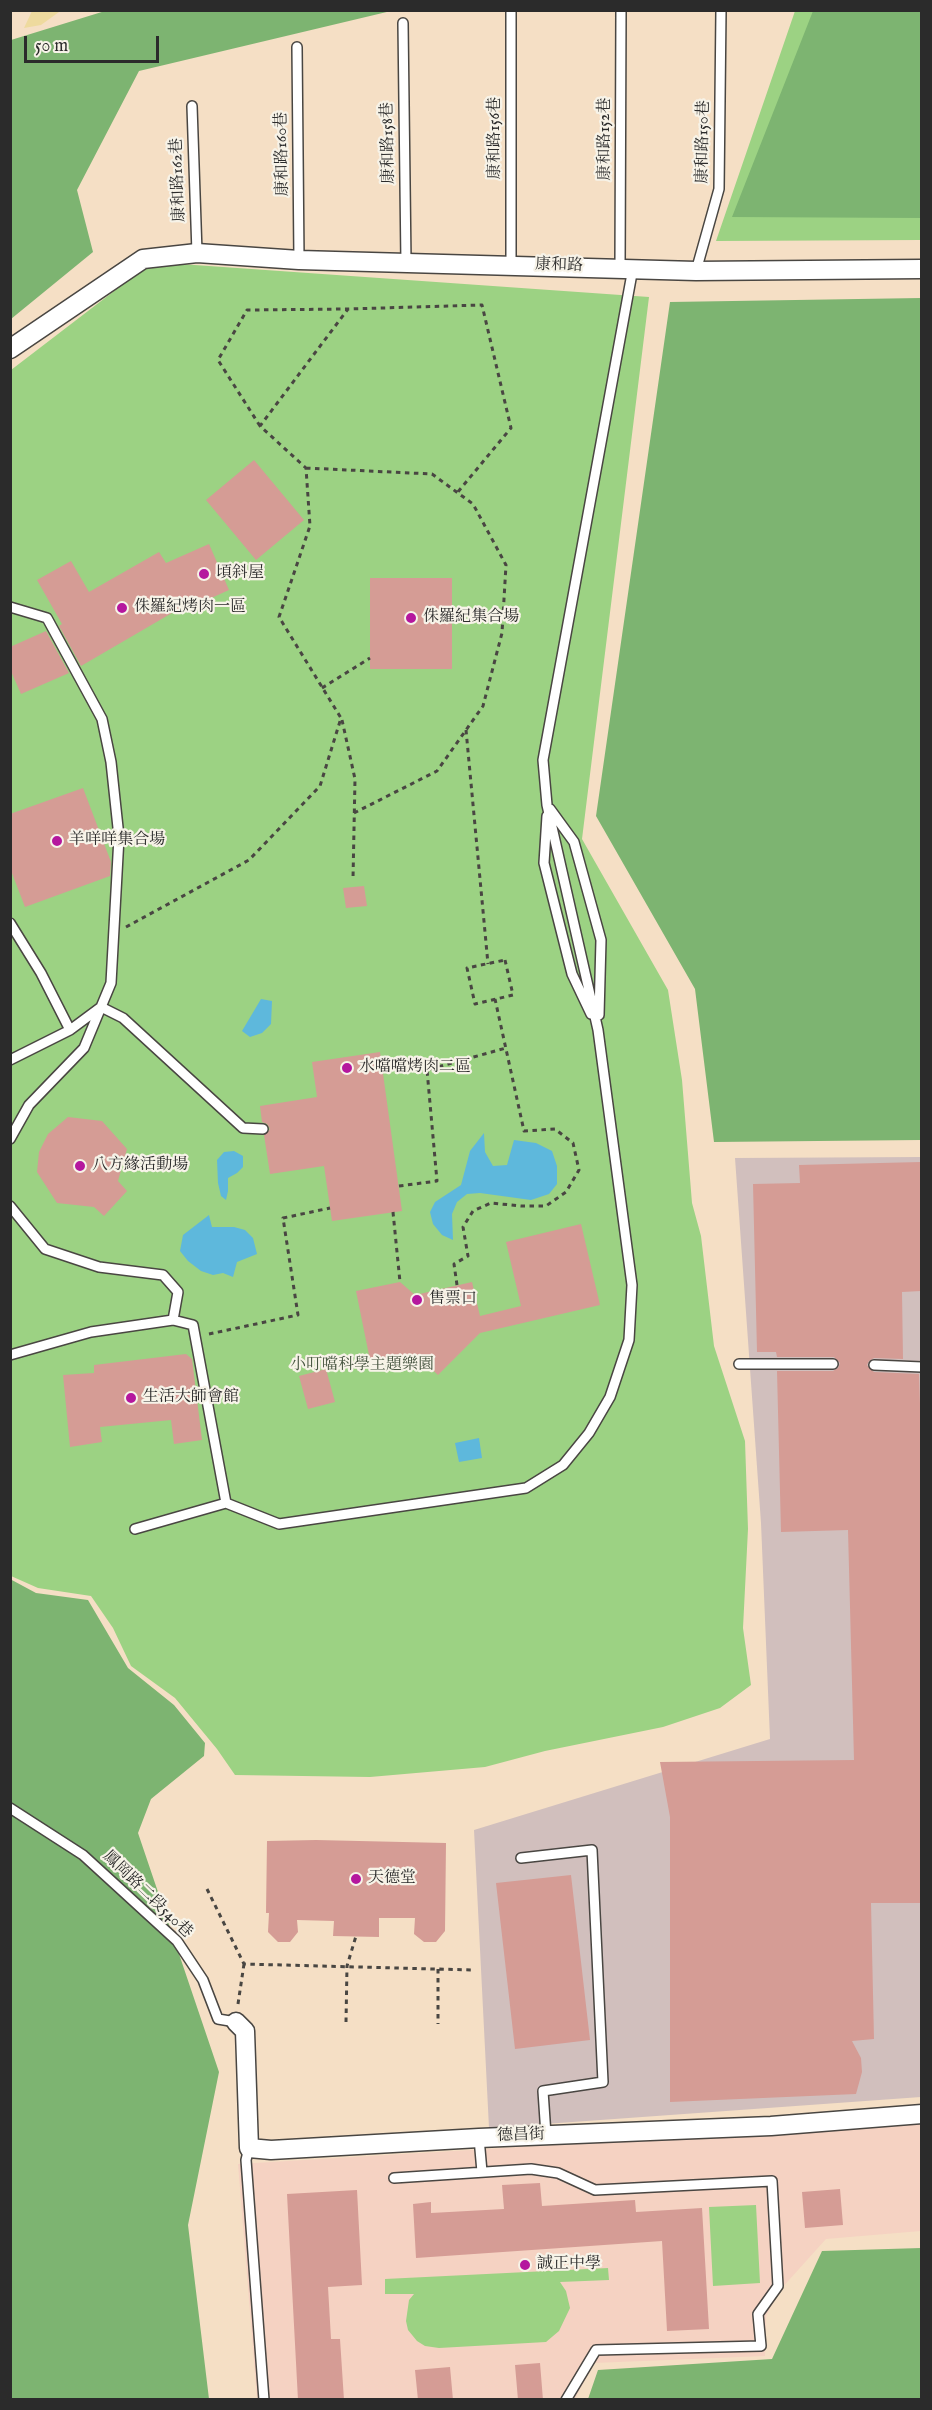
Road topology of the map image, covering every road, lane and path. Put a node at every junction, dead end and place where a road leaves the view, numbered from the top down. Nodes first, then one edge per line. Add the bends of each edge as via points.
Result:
1 (511, 10) edge
2 (621, 10) edge
3 (721, 10) edge
4 (403, 23) dead end
5 (297, 47) dead end
6 (192, 106) dead end
7 (196, 253) junction
8 (299, 261) junction
9 (406, 263) junction
10 (511, 265) junction
11 (627, 268) junction
12 (921, 269) edge
13 (696, 271) junction
14 (348, 309) junction
15 (10, 349) edge
16 (260, 426) junction
17 (306, 468) junction
18 (457, 493) junction
19 (10, 607) edge
20 (370, 657) dead end
21 (322, 688) junction
22 (341, 718) junction
23 (466, 730) junction
24 (547, 805) junction
25 (354, 813) junction
26 (353, 879) dead end
27 (10, 923) edge
28 (114, 934) junction
29 (488, 964) junction
30 (495, 999) junction
31 (101, 1007) junction
32 (70, 1030) junction
33 (598, 1030) junction
34 (506, 1048) junction
35 (10, 1060) edge
36 (263, 1129) dead end
37 (10, 1139) edge
38 (399, 1186) dead end
39 (10, 1206) edge
40 (330, 1208) dead end
41 (393, 1212) dead end
42 (400, 1282) dead end
43 (457, 1285) dead end
44 (173, 1320) junction
45 (195, 1336) junction
46 (10, 1355) edge
47 (739, 1364) dead end
48 (833, 1364) dead end
49 (874, 1365) dead end
50 (921, 1367) edge
51 (226, 1503) junction
52 (135, 1529) dead end
53 (10, 1808) edge
54 (521, 1858) dead end
55 (207, 1890) dead end
56 (356, 1936) dead end
57 (244, 1964) junction
58 (347, 1966) junction
59 (438, 1968) junction
60 (472, 1970) dead end
61 (236, 2022) junction
62 (346, 2022) dead end
63 (438, 2024) dead end
64 (921, 2114) edge
65 (546, 2135) junction
66 (479, 2138) junction
67 (249, 2148) junction
68 (482, 2172) junction
69 (394, 2178) dead end
70 (264, 2400) edge
71 (567, 2400) edge

1 - 10 lane, 康和路156巷
2 - 11 lane, 康和路152巷
3 - 13 lane, 康和路150巷 via 719,189
4 - 9 lane, 康和路158巷
5 - 8 lane, 康和路160巷
6 - 7 lane, 康和路162巷
7 - 8 street, 康和路
7 - 15 street, 康和路 via 143,259
8 - 9 street, 康和路
9 - 10 street, 康和路
10 - 11 street, 康和路
11 - 13 street, 康和路
11 - 24 lane, 康和路152巷 via 543,760
12 - 13 street, 康和路
14 - 16 path
14 - 16 path via 247,310 218,360
14 - 18 path via 482,305 511,428
16 - 17 path
17 - 18 path via 432,474
17 - 21 path via 310,526 279,617
18 - 23 path via 472,504 506,565 502,633 483,706
19 - 28 lane via 46,618 102,719 119,837
20 - 21 path
21 - 22 path
22 - 25 path via 354,779
22 - 28 path via 320,786 249,860
23 - 25 path via 438,771
23 - 29 path
24 - 33 lane
24 - 33 lane via 544,862 572,974
24 - 33 lane via 574,842 602,940
25 - 26 path
27 - 32 lane
28 - 31 lane via 111,982
29 - 30 path via 505,960 513,995
29 - 30 path via 467,968 475,1004
30 - 34 path
31 - 32 lane
31 - 36 lane via 123,1018 243,1128
31 - 37 lane via 84,1048 29,1105
32 - 35 lane
33 - 51 lane via 632,1285 629,1340 610,1397 589,1433 563,1466 526,1488 279,1524
34 - 38 path via 427,1070 437,1181
34 - 43 path via 524,1131 555,1129 573,1143 579,1170 566,1192 546,1206 491,1203 473,1211 464,1227 468,1256 454,1264
39 - 44 lane via 45,1249 99,1267 163,1275 178,1292
40 - 45 path via 282,1218 298,1315
41 - 42 path
44 - 45 lane via 193,1325
44 - 46 lane via 91,1332
45 - 51 lane
47 - 48 lane
49 - 50 lane
51 - 52 lane
53 - 61 lane, 鳳岡路二段540巷 via 83,1855 177,1941 203,1980 218,2019
54 - 65 lane via 592,1850 603,2082 543,2091
55 - 57 path
56 - 58 path
57 - 58 path
57 - 61 path
58 - 59 path
58 - 62 path
59 - 60 path
59 - 63 path
61 - 67 street via 245,2031
64 - 65 street, 德昌街 via 771,2126
65 - 66 street, 德昌街
66 - 67 street, 德昌街
66 - 68 lane
67 - 70 lane via 246,2160
68 - 69 lane
68 - 71 lane via 531,2169 558,2173 596,2190 772,2181 778,2286 758,2314 761,2346 596,2350

